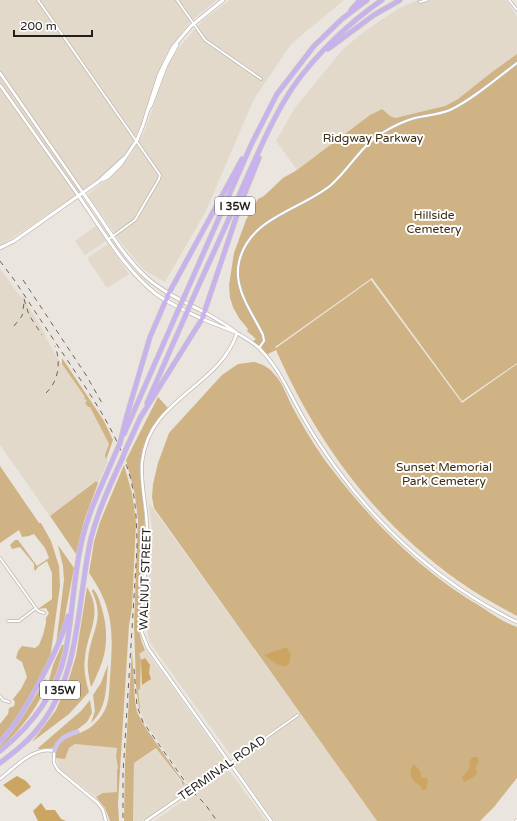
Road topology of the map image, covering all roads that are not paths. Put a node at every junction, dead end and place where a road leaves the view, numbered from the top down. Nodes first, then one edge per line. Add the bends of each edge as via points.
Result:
1 (38, 0) edge
2 (176, 0) edge
3 (223, 0) edge
4 (360, 0) edge
5 (367, 0) edge
6 (382, 0) edge
7 (400, 0) edge
8 (427, 0) edge
9 (509, 0) edge
10 (420, 2) dead end
11 (517, 10) edge
12 (342, 19) junction
13 (193, 24) junction
14 (316, 60) junction
15 (517, 63) edge
16 (0, 73) edge
17 (260, 79) dead end
18 (0, 85) edge
19 (276, 115) junction
20 (136, 140) junction
21 (252, 143) junction
22 (83, 193) junction
23 (78, 195) junction
24 (112, 237) junction
25 (109, 240) junction
26 (0, 248) edge
27 (169, 294) junction
28 (166, 300) junction
29 (204, 312) junction
30 (202, 318) junction
31 (237, 333) junction
32 (259, 348) junction
33 (140, 418) junction
34 (120, 443) junction
35 (0, 558) edge
36 (72, 600) junction
37 (36, 608) junction
38 (44, 613) dead end
39 (8, 621) dead end
40 (517, 622) edge
41 (0, 696) edge
42 (9, 702) dead end
43 (298, 715) dead end
44 (76, 732) dead end
45 (0, 742) edge
46 (0, 751) edge
47 (54, 751) junction
48 (0, 763) edge
49 (230, 763) junction
50 (0, 779) edge
51 (106, 821) edge
52 (146, 821) edge
53 (271, 821) edge

1 - 20 street
2 - 13 street
3 - 13 main road
4 - 12 highway
5 - 12 highway, I 35W
6 - 14 highway, I 35W via 348,27
7 - 14 highway via 374,15
8 - 10 street
9 - 11 street
12 - 21 highway, I 35W via 314,46 286,80 268,108
13 - 17 street via 206,40
13 - 20 main road via 173,47 161,70
14 - 19 highway, I 35W via 294,85
15 - 32 street via 455,107 405,122 382,133 360,152 331,184 275,217 250,238 242,252 237,272 243,298 263,335 264,341
16 - 22 street
18 - 23 street
19 - 29 highway via 242,200
19 - 33 highway, I 35W, bridge
20 - 22 main road via 126,156 102,180
20 - 24 street via 160,177 135,220
21 - 27 highway
21 - 34 highway, I 35W, bridge
22 - 23 main road
22 - 24 main road
23 - 25 main road
23 - 26 main road via 14,241
24 - 25 street
24 - 27 main road via 138,269
25 - 28 main road via 142,281
27 - 28 highway
27 - 29 main road
28 - 30 main road
28 - 34 highway via 150,337
29 - 30 highway
29 - 31 street
30 - 31 street
30 - 33 highway
31 - 32 street
31 - 49 street, WALNUT STREET via 234,342 215,368 158,421 145,446 142,469 147,530 143,638
32 - 40 street via 281,375 310,430 379,520 448,580
33 - 48 highway, I 35W, bridge via 94,526 69,667 46,718 34,733
34 - 36 highway, I 35W, bridge via 88,519 80,549
35 - 37 street
36 - 45 highway via 60,641 42,677 25,709
36 - 46 highway, I 35W via 64,654 51,692 26,727
37 - 38 street
37 - 39 street via 19,621
41 - 42 street
43 - 49 street, TERMINAL ROAD
44 - 47 highway via 62,738
47 - 50 street via 35,753
47 - 51 street via 54,763 58,770 98,803
49 - 52 street, TERMINAL ROAD
49 - 53 street, WALNUT STREET

